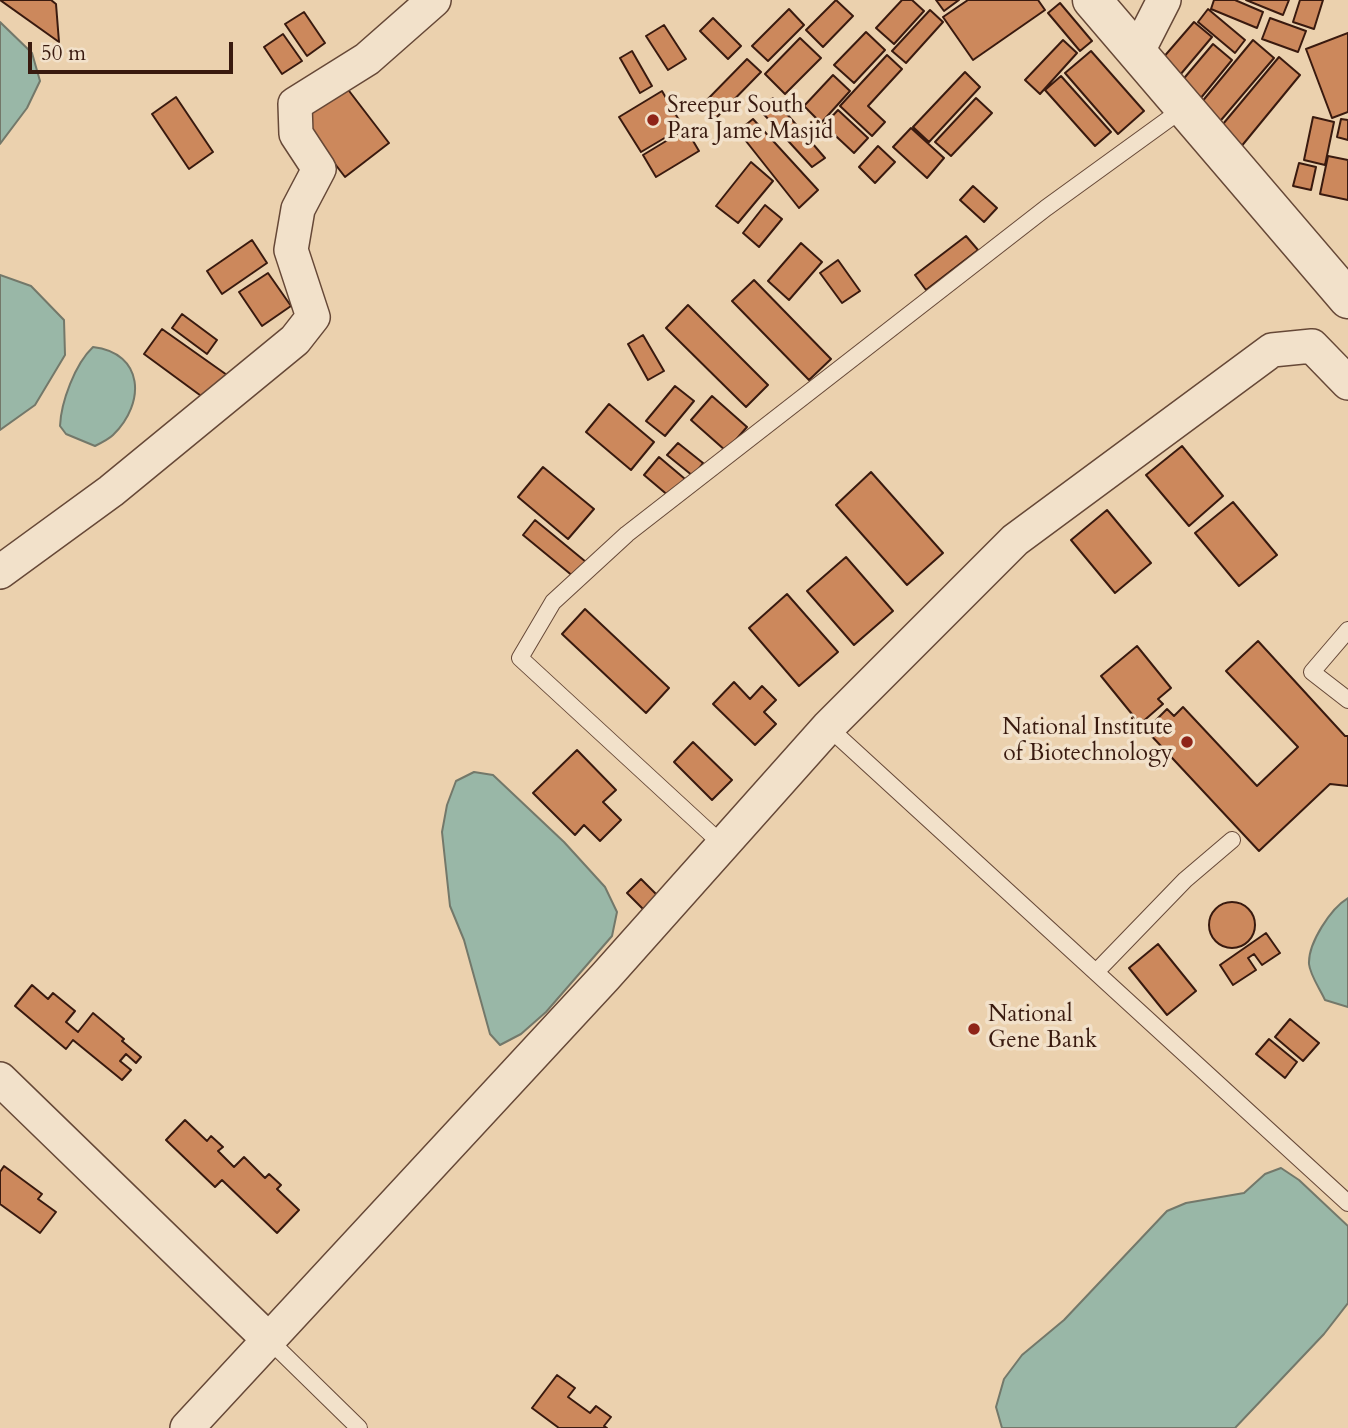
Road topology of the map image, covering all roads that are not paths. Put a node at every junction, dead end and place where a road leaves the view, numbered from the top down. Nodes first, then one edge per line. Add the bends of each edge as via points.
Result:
1 (434, 0) edge
2 (1092, 0) edge
3 (1164, 0) edge
4 (1138, 51) junction
5 (1184, 108) junction
6 (1348, 299) edge
7 (1348, 383) edge
8 (0, 572) edge
9 (1348, 630) edge
10 (1348, 700) edge
11 (828, 727) junction
12 (1232, 841) dead end
13 (723, 845) junction
14 (1096, 972) junction
15 (0, 1079) edge
16 (1348, 1203) edge
17 (268, 1339) junction
18 (187, 1428) edge
19 (359, 1428) edge

1 - 8 street via 367,59 295,104 296,134 319,169 298,209 291,250 313,317 295,341 111,491
2 - 4 street
3 - 4 street
4 - 5 street
5 - 6 street
5 - 13 lane via 1046,208 627,534 553,602 520,658
7 - 11 street via 1312,346 1272,350 1015,540
9 - 10 lane via 1312,672
11 - 13 street
11 - 14 lane
12 - 14 lane via 1185,880
13 - 17 street
14 - 16 lane
15 - 17 street
17 - 18 street
17 - 19 lane

